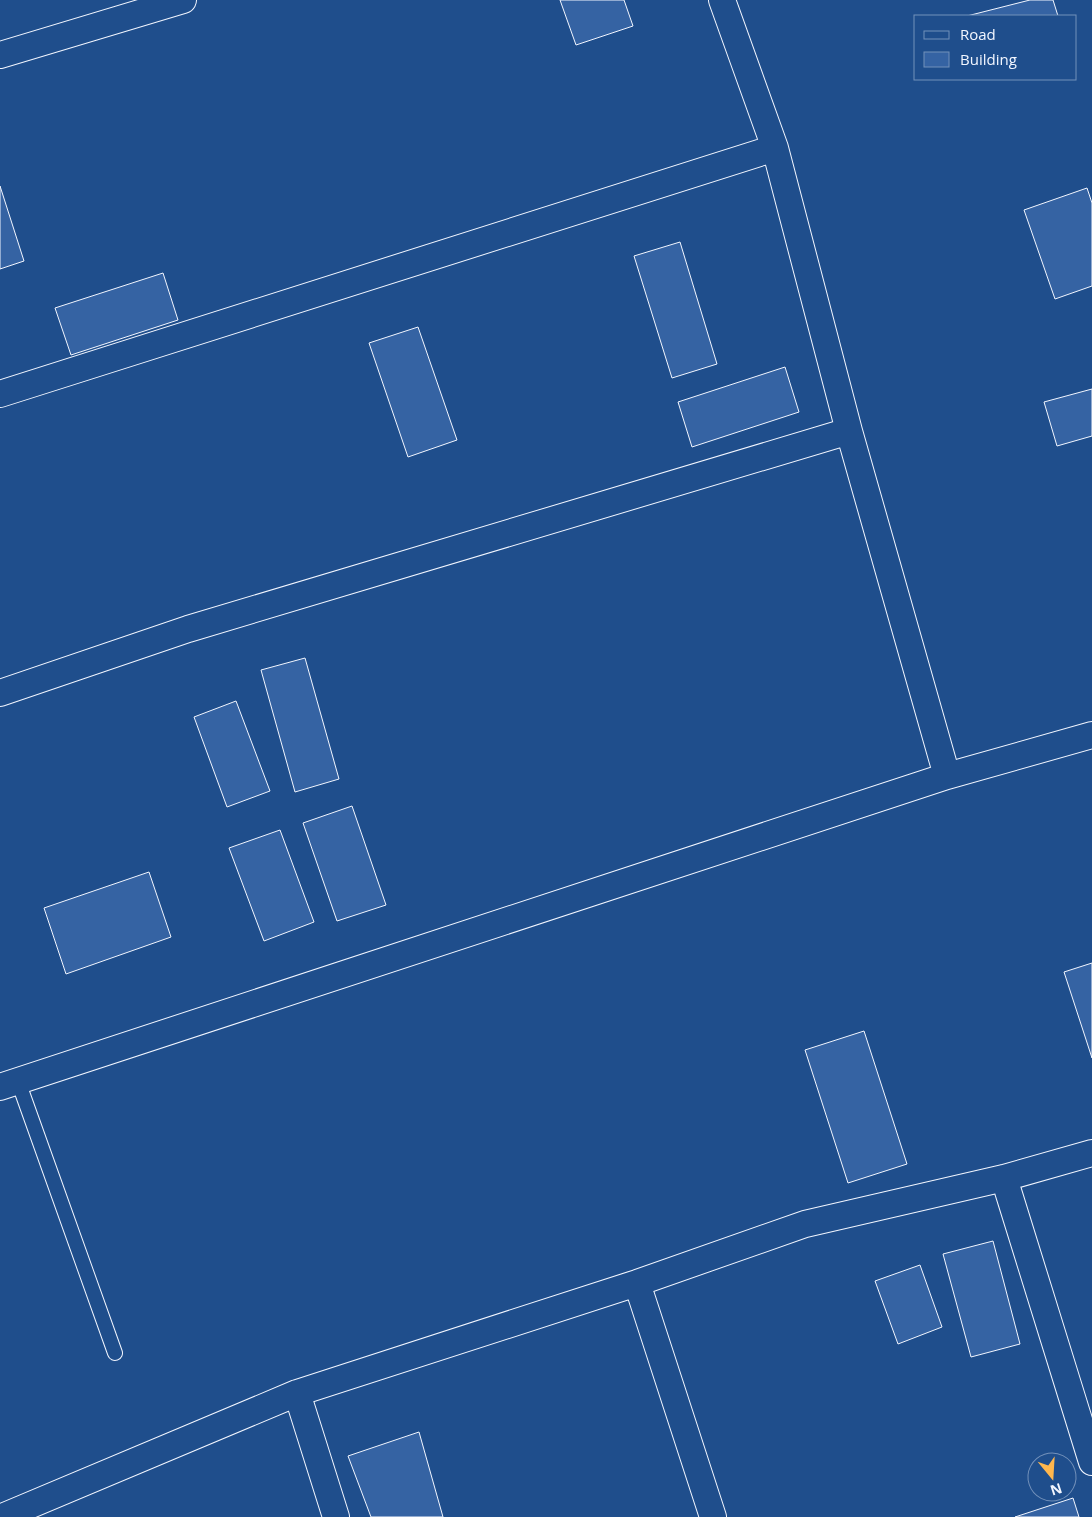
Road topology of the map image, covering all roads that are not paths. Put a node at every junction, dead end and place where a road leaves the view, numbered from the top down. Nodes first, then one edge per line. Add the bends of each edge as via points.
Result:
1 (183, 0) edge
2 (722, 0) edge
3 (0, 55) edge
4 (775, 148) junction
5 (0, 394) edge
6 (849, 431) junction
7 (0, 693) edge
8 (1092, 735) edge
9 (947, 776) junction
10 (9, 1084) edge
11 (1092, 1153) edge
12 (1004, 1178) junction
13 (637, 1283) junction
14 (115, 1353) dead end
15 (296, 1393) junction
16 (1092, 1462) edge
17 (2, 1517) edge
18 (336, 1517) edge
19 (713, 1517) edge

1 - 3 street
2 - 4 street
4 - 5 street
4 - 6 street
6 - 7 street via 188,629
6 - 9 street
8 - 9 street
9 - 10 street
10 - 14 lane
11 - 12 street
12 - 13 street via 804,1224
12 - 16 street
13 - 15 street
13 - 19 street
15 - 17 street
15 - 18 street

